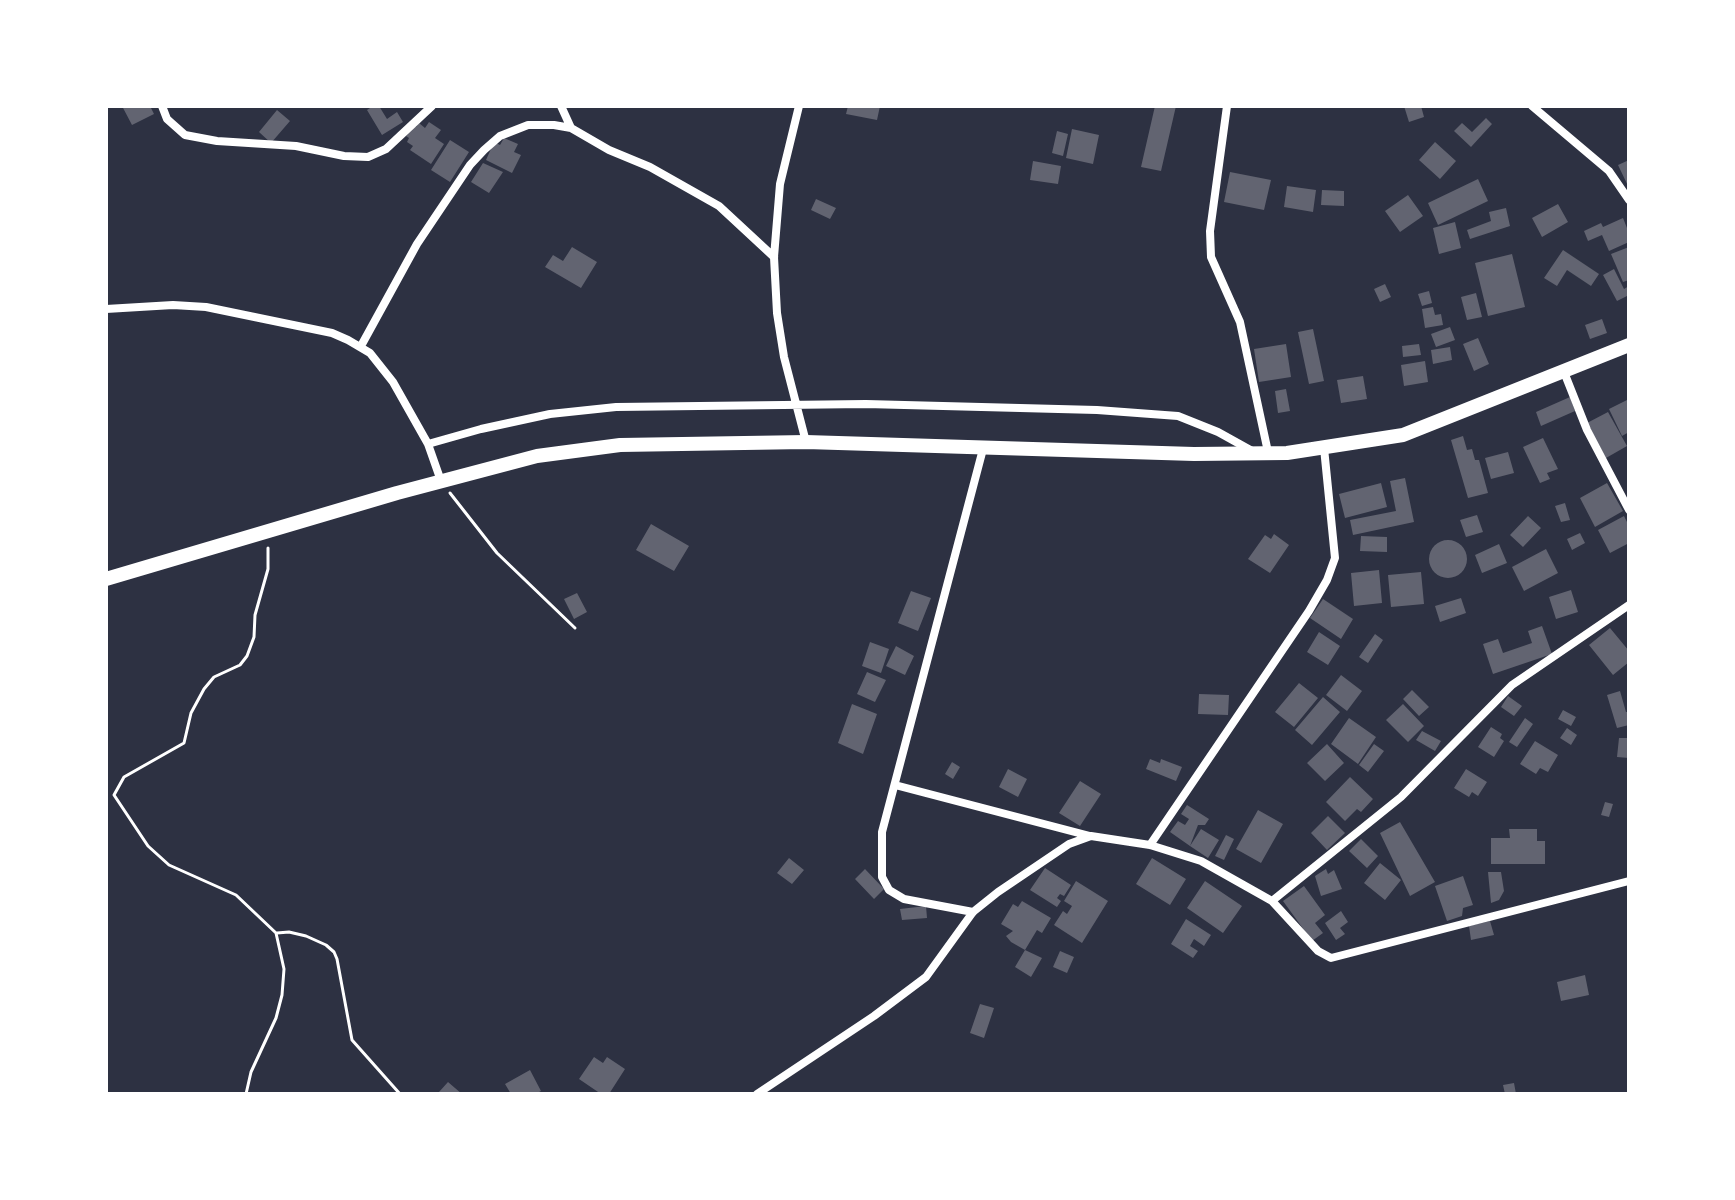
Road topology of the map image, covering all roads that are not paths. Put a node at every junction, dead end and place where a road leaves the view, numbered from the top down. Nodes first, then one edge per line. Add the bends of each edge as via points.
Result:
1 (162, 106) edge
2 (432, 106) edge
3 (561, 106) edge
4 (799, 106) edge
5 (1227, 106) edge
6 (1532, 106) edge
7 (571, 128) junction
8 (1629, 200) edge
9 (774, 257) junction
10 (106, 309) edge
11 (1629, 345) edge
12 (361, 346) junction
13 (1564, 372) junction
14 (795, 404) junction
15 (806, 442) junction
16 (428, 444) junction
17 (1324, 448) junction
18 (983, 449) junction
19 (1261, 452) junction
20 (441, 481) junction
21 (1629, 510) edge
22 (106, 579) edge
23 (1629, 605) edge
24 (895, 785) junction
25 (1091, 836) junction
26 (1150, 845) junction
27 (1629, 881) edge
28 (1272, 901) junction
29 (973, 912) junction
30 (757, 1094) edge

1 - 2 street via 167,119 185,135 368,157 386,149
3 - 7 street
4 - 9 street via 780,184
5 - 19 street via 1211,257 1240,322
6 - 8 street via 1609,171
7 - 9 street via 719,206
7 - 12 street via 528,125 500,136 477,157 417,244
9 - 14 street via 777,313
10 - 12 street via 206,307 332,333
11 - 13 main road
12 - 16 street via 393,382
13 - 17 main road via 1403,435
13 - 21 street
14 - 15 street
14 - 16 street via 616,407 550,414
14 - 19 street via 1178,416
15 - 18 main road
15 - 20 main road via 620,445 537,456
16 - 20 street
17 - 19 main road
17 - 26 street via 1335,558 1327,580
18 - 19 main road
18 - 24 street
20 - 22 main road
23 - 28 street via 1512,685 1401,797
24 - 25 street
24 - 29 street via 882,832 882,877 889,890 904,899
25 - 26 street
25 - 29 street via 1069,844
26 - 28 street via 1201,861
27 - 28 street via 1335,958 1318,951
29 - 30 street via 926,977

